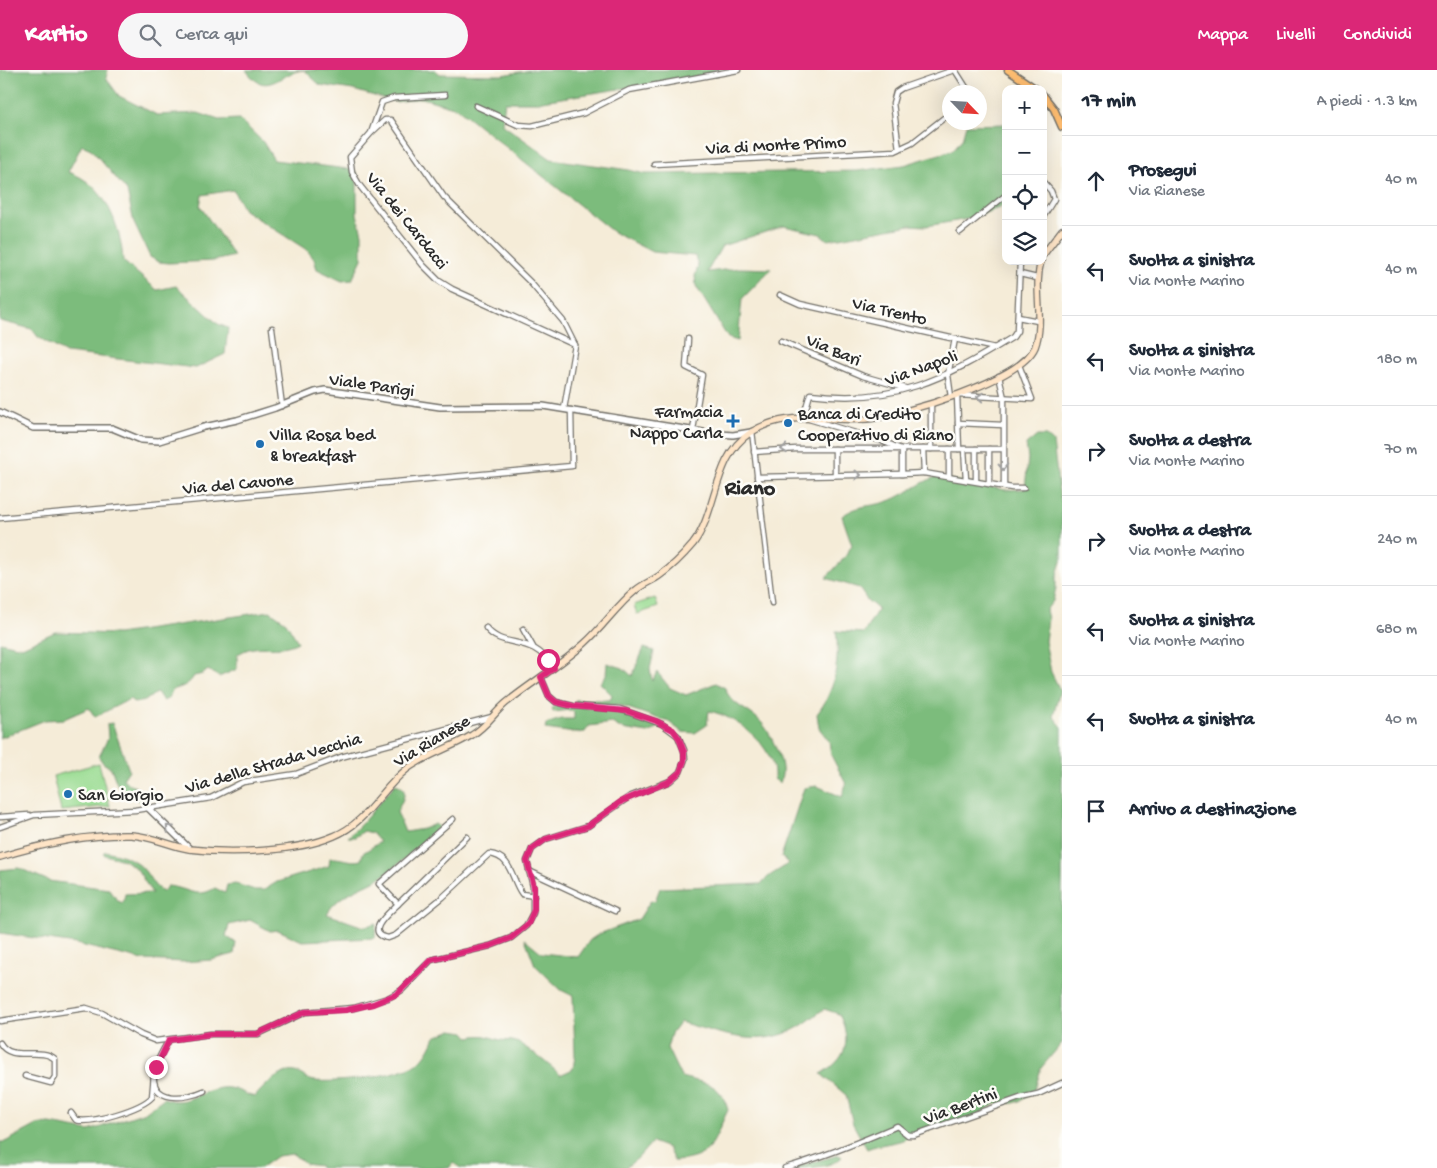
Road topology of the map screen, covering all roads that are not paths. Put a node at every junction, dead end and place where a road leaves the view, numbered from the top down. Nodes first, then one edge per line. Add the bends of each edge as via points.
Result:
1 (738, 70) edge
2 (954, 70) edge
3 (1008, 70) edge
4 (964, 85) edge
5 (1030, 85) edge
6 (445, 95) dead end
7 (1047, 100) edge
8 (476, 106) dead end
9 (942, 120) edge
10 (1062, 127) edge
11 (371, 133) junction
12 (899, 150) junction
13 (654, 164) dead end
14 (1047, 186) edge
15 (1002, 197) edge
16 (1047, 213) edge
17 (1062, 230) edge
18 (960, 232) dead end
19 (1047, 251) edge
20 (1020, 265) edge
21 (1040, 265) edge
22 (1020, 274) junction
23 (1037, 278) junction
24 (780, 296) dead end
25 (1018, 317) junction
26 (1038, 321) junction
27 (272, 328) dead end
28 (688, 339) dead end
29 (955, 339) junction
30 (780, 342) dead end
31 (575, 345) junction
32 (995, 348) junction
33 (1019, 365) junction
34 (948, 375) junction
35 (999, 376) junction
36 (906, 389) junction
37 (954, 396) junction
38 (1004, 398) junction
39 (931, 404) junction
40 (282, 406) junction
41 (564, 409) junction
42 (571, 410) junction
43 (0, 412) edge
44 (804, 418) junction
45 (958, 423) junction
46 (1003, 425) junction
47 (693, 430) junction
48 (752, 432) junction
49 (835, 449) junction
50 (923, 449) junction
51 (931, 449) junction
52 (949, 449) junction
53 (961, 449) junction
54 (976, 449) junction
55 (989, 449) junction
56 (1003, 449) junction
57 (902, 450) junction
58 (754, 452) junction
59 (924, 473) junction
60 (902, 474) junction
61 (834, 475) junction
62 (757, 477) junction
63 (949, 477) junction
64 (966, 480) junction
65 (976, 481) junction
66 (989, 483) junction
67 (1004, 486) junction
68 (1024, 488) dead end
69 (0, 518) edge
70 (772, 602) dead end
71 (486, 628) dead end
72 (523, 629) dead end
73 (533, 647) junction
74 (554, 668) junction
75 (541, 677) junction
76 (492, 717) junction
77 (148, 808) junction
78 (34, 815) junction
79 (0, 817) edge
80 (453, 819) dead end
81 (0, 827) edge
82 (467, 837) dead end
83 (190, 849) junction
84 (0, 857) edge
85 (529, 871) junction
86 (534, 896) junction
87 (398, 904) junction
88 (616, 911) dead end
89 (0, 1021) edge
90 (169, 1040) junction
91 (0, 1043) edge
92 (154, 1075) junction
93 (25, 1076) dead end
94 (1062, 1083) edge
95 (204, 1091) dead end
96 (71, 1113) dead end
97 (785, 1168) edge

1 - 8 street via 630,90 584,113 530,127
2 - 4 street
2 - 12 street via 896,92 893,103
3 - 5 main road
6 - 11 street, Via dei Cardacci via 385,101 378,108
7 - 10 main road
9 - 12 street, Via di Monte Primo
11 - 31 street via 385,120 392,121 444,198 548,301
11 - 31 street, Via dei Cardacci via 350,156 353,174 430,272 450,288
12 - 13 street, Via di Monte Primo
14 - 16 street via 1054,200
15 - 18 street
17 - 19 main road
20 - 22 street, Via Napoli
21 - 23 main road, Via Rianese
22 - 23 street
22 - 25 street, Via Napoli
23 - 26 main road, Via Rianese
24 - 29 street, Via Trento via 800,304
25 - 26 street
25 - 32 street, Via Napoli via 1016,334
26 - 33 main road, Via Rianese via 1034,350
27 - 40 street
28 - 47 street via 686,367 702,375
29 - 32 street, Via Trento
29 - 34 street
30 - 36 street, Via Bari via 863,376
31 - 41 street
32 - 34 street, Via Napoli
33 - 35 main road, Via Rianese
33 - 38 street via 1032,399
34 - 36 street, Via Napoli
34 - 37 street
35 - 37 main road, Via Rianese
35 - 38 street
36 - 44 street, Via Napoli via 872,397 836,398 810,394
38 -> 37 street
37 - 39 main road, Via Rianese
37 - 45 street
38 - 46 street
39 - 44 main road, Via Rianese via 876,418
39 - 51 street
40 - 41 street, Viale Parigi via 325,390 440,407 521,405
40 - 43 street, Viale Parigi via 154,442 112,428 34,428
41 - 42 street, Viale Parigi
42 - 47 street, Viale Parigi
42 - 69 street, Via del Cavone via 572,466
44 - 48 main road, Via Rianese via 780,420
44 - 57 street via 882,440
45 - 46 street
45 - 53 street
46 - 56 street
47 - 48 street, Viale Parigi via 733,435
48 - 58 street
48 - 74 main road, Via Rianese via 731,451 706,521 690,546 668,569 635,590 598,631
49 - 57 street
49 -> 58 street
49 - 61 street
50 - 51 street
50 - 57 street
50 - 59 street
51 - 52 street
52 - 53 street
52 - 63 street
53 - 54 street
53 - 64 street
54 - 55 street
54 - 65 street
55 - 56 street
55 - 66 street
56 -> 67 street
57 - 60 street
58 - 62 street
59 - 60 street
59 - 63 street
61 -> 60 street
61 - 62 street
62 - 70 street
63 - 64 street
64 - 65 street
65 - 66 street
66 - 67 street
67 - 68 street
71 - 73 street via 496,637
72 - 73 street
73 - 74 street
74 - 75 main road, Via Rianese
75 - 76 main road, Via Rianese
75 - 85 street via 549,696 556,702 624,710 662,724 678,736 685,758 681,770 670,781 629,797 588,826 546,839 536,846 528,856
76 - 77 street, Via della Strada Vecchia via 337,758 296,774 244,782 214,797
76 - 83 main road, Via Rianese via 473,735 430,754 406,770 361,818 336,835 313,843 269,850
77 - 78 street, Via della Strada Vecchia
83 -> 77 street
78 - 79 street
78 - 81 street, Via della Strada Vecchia
80 - 87 street via 379,884
82 - 87 street
83 - 84 main road, Via Rianese via 143,836 112,836 44,844
85 - 86 street
85 - 88 street
86 - 87 street via 522,894 508,864 490,854 396,935 384,937 378,932 378,924
86 - 90 street via 531,918 515,936 498,944 431,960 402,990 390,997 354,1008 305,1012 261,1033 211,1034
89 - 90 street via 88,1008 149,1039
90 - 92 street
91 - 93 street via 12,1053 42,1054 55,1059 55,1077 51,1083
92 - 95 street via 158,1089 169,1097 188,1098
92 - 96 street via 152,1097 138,1106 86,1121 76,1120
94 - 97 street, Via Bertini via 912,1136 899,1126 895,1127 841,1151

